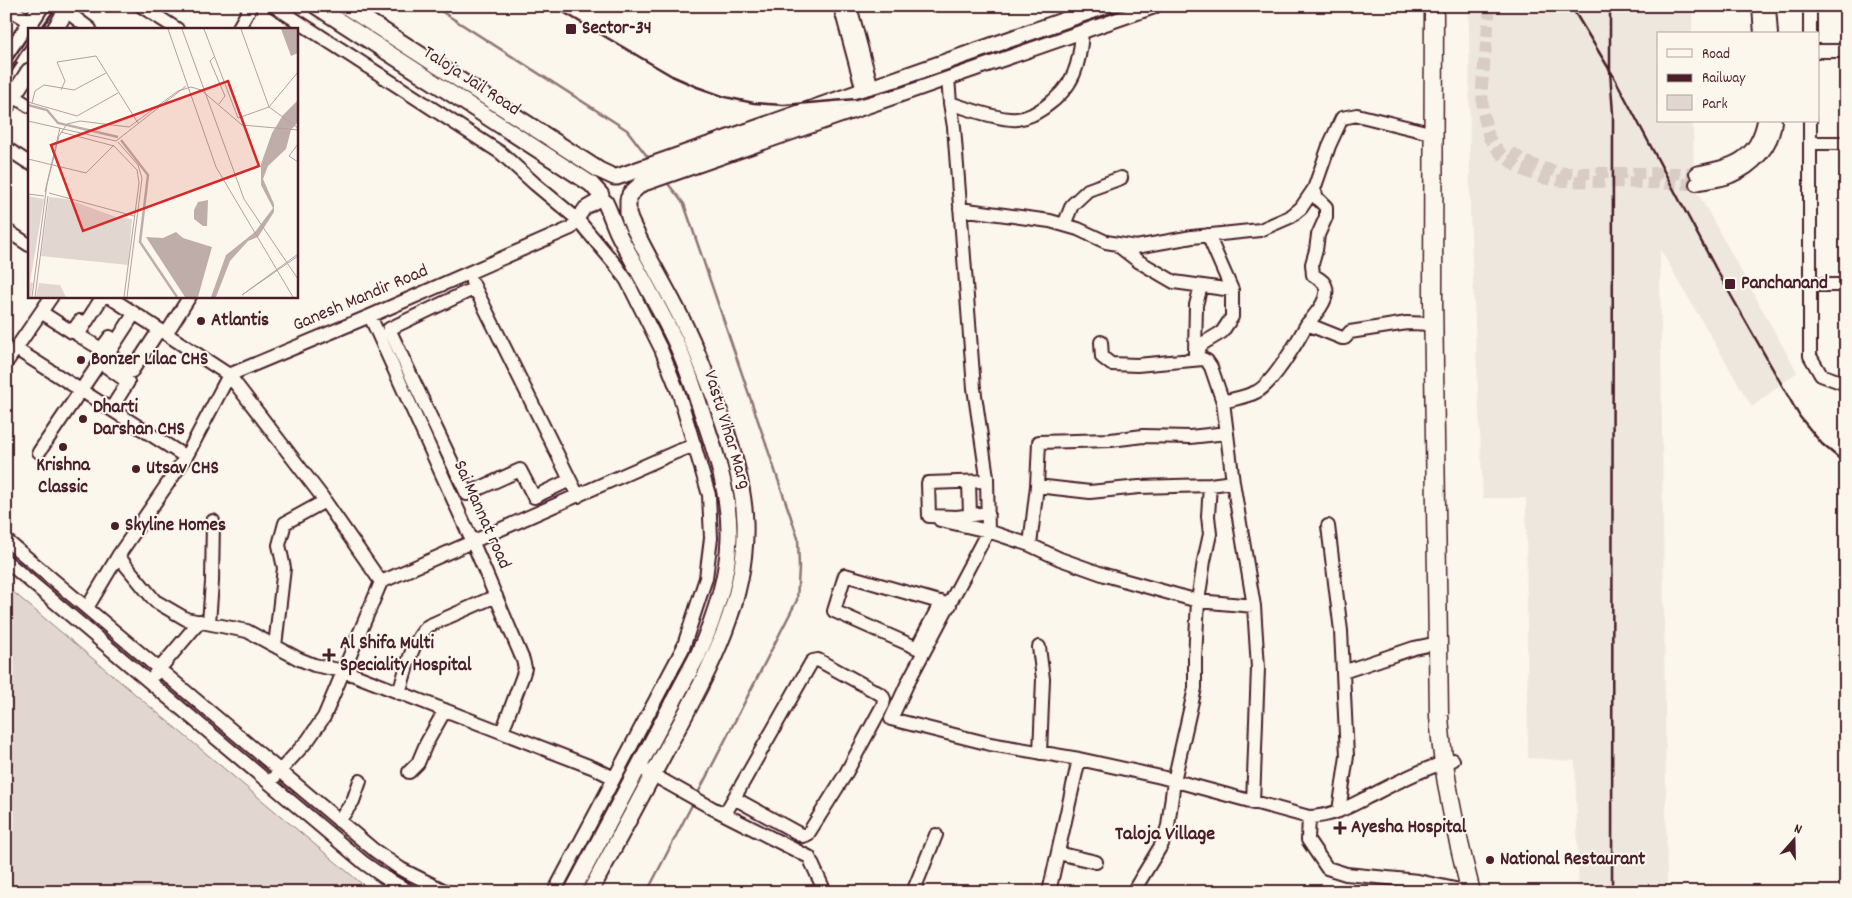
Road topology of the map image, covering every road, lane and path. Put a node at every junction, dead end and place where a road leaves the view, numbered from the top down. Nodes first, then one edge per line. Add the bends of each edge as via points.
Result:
1 (41, 6) edge
2 (142, 6) edge
3 (247, 6) edge
4 (274, 6) edge
5 (316, 6) edge
6 (346, 6) edge
7 (840, 6) edge
8 (850, 6) edge
9 (1105, 6) edge
10 (1153, 6) edge
11 (1434, 6) edge
12 (1445, 6) edge
13 (1759, 6) edge
14 (1769, 6) edge
15 (1810, 6) edge
16 (6, 7) edge
17 (67, 9) edge
18 (159, 17) junction
19 (31, 22) junction
20 (56, 28) edge
21 (89, 28) edge
22 (153, 28) edge
23 (176, 28) edge
24 (239, 28) edge
25 (1082, 31) junction
26 (1761, 32) edge
27 (1771, 32) edge
28 (1810, 32) edge
29 (1820, 51) edge
30 (1846, 51) edge
31 (6, 60) edge
32 (943, 63) junction
33 (28, 74) edge
34 (948, 78) junction
35 (868, 89) junction
36 (10, 102) edge
37 (950, 103) junction
38 (28, 106) edge
39 (1764, 122) edge
40 (1774, 122) edge
41 (1810, 122) edge
42 (1434, 134) junction
43 (1810, 143) junction
44 (1846, 143) edge
45 (6, 148) edge
46 (28, 162) edge
47 (616, 177) junction
48 (1121, 178) dead end
49 (1314, 189) junction
50 (629, 196) junction
51 (602, 198) junction
52 (960, 209) junction
53 (577, 219) junction
54 (1064, 225) junction
55 (28, 230) edge
56 (1208, 235) junction
57 (15, 238) edge
58 (1116, 244) junction
59 (468, 273) junction
60 (1810, 285) junction
61 (1846, 285) edge
62 (1201, 286) junction
63 (475, 288) junction
64 (1232, 290) junction
65 (51, 298) edge
66 (96, 298) edge
67 (103, 298) edge
68 (111, 298) edge
69 (188, 298) edge
70 (41, 312) junction
71 (131, 312) junction
72 (370, 316) junction
73 (1307, 324) junction
74 (1433, 324) junction
75 (162, 332) junction
76 (1101, 342) dead end
77 (16, 349) junction
78 (1194, 357) junction
79 (6, 363) edge
80 (229, 374) junction
81 (1846, 384) edge
82 (81, 390) junction
83 (1223, 402) junction
84 (111, 410) junction
85 (1227, 432) junction
86 (695, 445) junction
87 (39, 452) dead end
88 (186, 457) junction
89 (570, 480) junction
90 (988, 481) junction
91 (969, 482) junction
92 (1233, 482) junction
93 (1210, 485) junction
94 (1037, 486) junction
95 (578, 496) junction
96 (325, 501) junction
97 (988, 513) junction
98 (970, 515) junction
99 (940, 520) dead end
100 (213, 521) dead end
101 (1328, 526) dead end
102 (988, 531) junction
103 (6, 540) edge
104 (473, 543) junction
105 (1030, 545) junction
106 (118, 556) junction
107 (6, 561) edge
108 (35, 564) junction
109 (25, 577) junction
110 (381, 582) junction
111 (496, 596) junction
112 (1198, 601) junction
113 (945, 603) junction
114 (1254, 606) junction
115 (87, 608) junction
116 (204, 622) junction
117 (1438, 643) junction
118 (275, 646) junction
119 (1039, 647) dead end
120 (921, 650) junction
121 (159, 670) junction
122 (344, 671) junction
123 (1343, 672) junction
124 (148, 681) junction
125 (399, 693) junction
126 (445, 710) junction
127 (502, 732) junction
128 (236, 735) junction
129 (224, 745) junction
130 (1040, 753) junction
131 (1079, 759) junction
132 (1448, 762) junction
133 (639, 767) junction
134 (280, 772) junction
135 (409, 772) dead end
136 (614, 778) junction
137 (659, 778) junction
138 (360, 781) dead end
139 (1174, 781) junction
140 (269, 783) junction
141 (734, 798) junction
142 (1253, 803) junction
143 (1339, 811) junction
144 (725, 814) junction
145 (1309, 817) junction
146 (339, 822) junction
147 (936, 835) dead end
148 (1058, 854) junction
149 (1096, 862) dead end
150 (410, 892) edge
151 (446, 892) edge
152 (554, 892) edge
153 (572, 892) edge
154 (590, 892) edge
155 (825, 892) edge
156 (913, 892) edge
157 (1049, 892) edge
158 (1134, 892) edge
159 (1470, 892) edge
160 (1481, 892) edge

1 - 19 main road
2 - 18 street
3 - 24 street via 249,10
4 - 53 street via 501,153
5 - 51 main road, Taloja Jail Road via 591,184
6 - 47 main road, Taloja Jail Road via 599,170
7 - 35 street
8 - 35 street
9 - 32 main road
10 - 25 main road
11 - 42 highway
12 - 132 highway via 1443,297
13 - 26 street
14 - 27 street
15 - 28 street
16 - 19 street
17 - 20 main road
17 - 21 street
18 - 22 street
18 - 23 street
19 - 31 main road
25 - 34 main road
25 - 37 street via 1081,56 1069,84 1058,98 1032,116 1016,120
29 - 30 street
32 - 34 street
32 - 35 main road
33 - 36 main road
34 - 37 street
34 - 50 main road via 641,184
35 - 47 main road
36 - 38 street
37 - 52 street
39 - 40 street via 1758,140 1746,157 1696,178 1729,177 1752,165 1768,145
41 - 43 street
42 - 49 street via 1357,115 1342,118
42 - 74 highway
43 - 44 street
43 - 60 street
45 - 46 street
47 - 50 main road via 627,183
47 - 51 main road via 604,182 600,189
48 - 54 street via 1088,190 1072,206
49 - 56 street via 1290,217 1260,230
49 - 73 street via 1326,207 1326,217 1318,235 1313,275 1324,283 1327,290 1322,306
50 - 51 main road via 616,206
50 - 137 main road via 630,220 701,362 736,468 745,522 742,568 723,638
51 - 53 street, Ganesh Mandir Road via 590,204
51 - 133 main road, Vastu Vihar Marg via 683,360 718,463 729,522 726,565 708,632
52 - 54 street
52 - 90 street via 974,388
53 - 59 street, Ganesh Mandir Road via 571,228
53 - 86 street via 615,264 638,301 680,394
54 - 58 street
55 - 57 street
56 - 58 street via 1136,247
56 - 64 street
58 - 62 street via 1174,282
59 - 63 street
59 - 72 street, Ganesh Mandir Road
60 - 61 street
60 - 81 street via 1810,356 1821,375
62 - 64 street
62 - 78 street via 1196,305
63 - 89 street
63 - 89 street via 389,329 467,494 520,470 534,498
64 - 78 street via 1232,317 1222,332 1202,344
65 - 70 street
66 - 70 street via 72,332
67 - 71 street via 78,335 101,349
68 - 71 street
69 - 75 street
70 - 77 street
71 - 75 street
71 - 75 street via 108,354 132,371
72 - 80 street, Ganesh Mandir Road
72 - 104 street, Sai Mannat road
73 - 74 street via 1342,338 1350,332 1407,323
73 - 83 street via 1297,343 1258,392
74 - 117 highway
75 - 80 street
76 - 78 street via 1102,358 1111,364 1136,365
77 - 79 street
77 - 82 street
78 - 83 street via 1207,361
80 - 88 street
80 - 96 street
82 - 84 street
82 - 84 street via 100,362 128,382
82 - 87 street
83 - 85 street
84 - 88 street
85 - 92 street
85 - 94 street via 1190,437 1042,441 1039,442
86 - 95 street
86 - 136 street via 708,489 712,523 706,578 683,648
88 - 106 street
89 - 95 street
90 - 91 street
90 - 97 street
91 - 98 street
91 - 98 street via 928,483 929,516
92 - 93 street
92 - 114 street
93 - 94 street via 1090,492
93 - 112 street via 1210,534
94 - 105 street
95 - 104 street
96 - 110 street
96 - 118 street via 285,523 279,545 284,568
97 - 98 street
97 - 102 street
99 - 102 street
100 - 116 street via 212,582
101 - 123 street
102 - 105 street
102 - 113 street
103 - 108 street
104 - 110 street
104 - 111 street, Sai Mannat road
105 - 112 street via 1105,575
106 - 115 street
106 - 116 street via 155,601 186,618
107 - 109 street
108 - 109 street
108 - 115 street
109 - 124 street
110 - 122 street
111 - 125 street via 428,626 415,646
111 - 127 street, Sai Mannat road via 525,668
112 - 114 street
112 - 139 street via 1194,688
113 - 120 street
113 - 120 street via 845,575 834,611
114 - 142 street via 1258,668
115 - 121 street
116 - 118 street via 247,631
116 - 121 street
117 - 123 street
117 - 132 highway via 1439,716
118 - 122 street via 314,664
119 - 130 street via 1043,679
120 - 130 street via 891,719
121 - 124 street
121 - 128 street
122 - 125 street
122 - 134 street via 324,717
123 - 143 street via 1347,756
124 - 129 street
125 - 126 street
126 - 127 street
126 - 135 street via 418,763
127 - 136 street
128 - 129 street
128 - 134 street
129 - 140 street
130 - 131 street
131 - 139 street
131 - 148 street
132 - 143 street
132 - 159 highway via 1450,803
132 - 160 highway
133 - 137 street
133 - 153 main road, Vastu Vihar Marg
134 - 140 street
134 - 146 street
136 - 152 street
137 - 144 street
137 - 154 main road
138 - 146 street via 353,801
139 - 142 street
139 - 158 street via 1168,826 1162,844
140 - 150 street via 364,863
141 - 141 street via 814,660 882,695 883,705 845,776 808,834 803,836
141 - 144 street
142 - 145 street
143 - 145 street
144 - 155 street via 809,857
145 - 159 street via 1308,840 1327,868 1346,874 1418,880
146 - 151 street via 392,864
147 - 156 street
148 - 149 street
148 - 157 street

